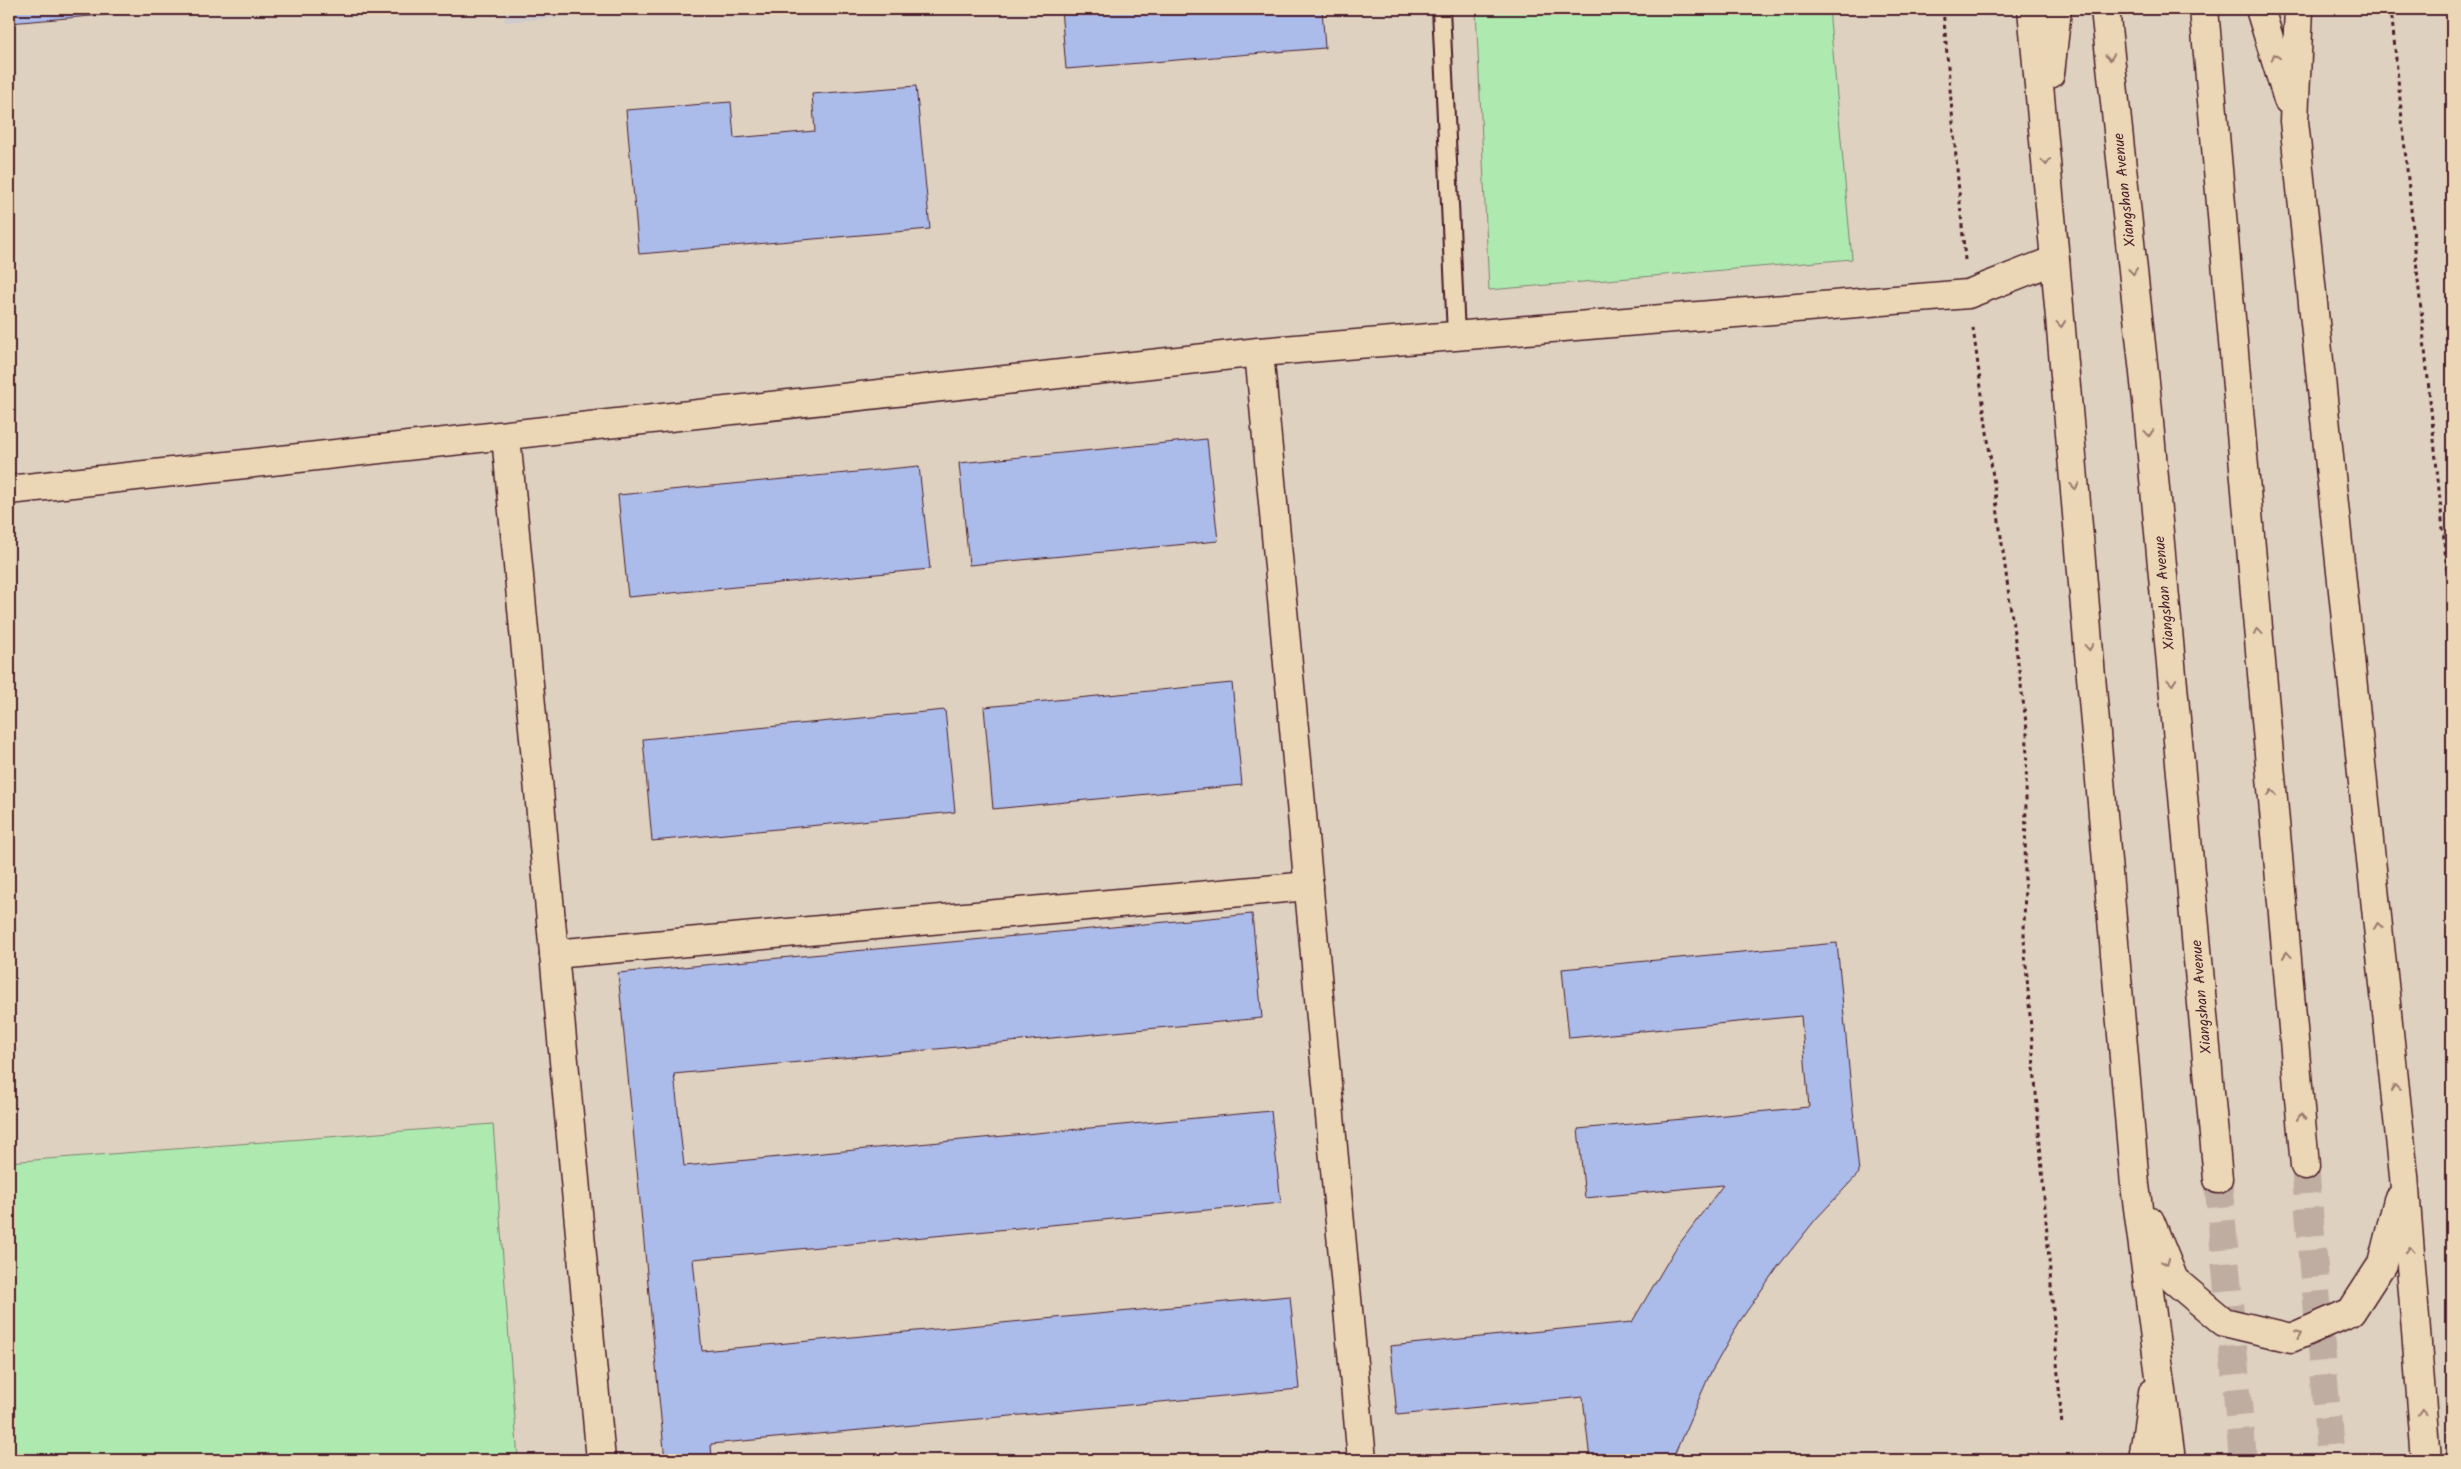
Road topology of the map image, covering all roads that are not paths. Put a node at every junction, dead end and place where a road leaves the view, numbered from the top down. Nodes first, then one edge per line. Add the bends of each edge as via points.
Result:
1 (1441, 9) edge
2 (2032, 9) edge
3 (2057, 9) edge
4 (2105, 9) edge
5 (2204, 9) edge
6 (2260, 9) edge
7 (2299, 9) edge
8 (2294, 121) junction
9 (2043, 134) junction
10 (2055, 260) junction
11 (1456, 335) junction
12 (1259, 352) junction
13 (506, 436) junction
14 (9, 490) edge
15 (1309, 886) junction
16 (554, 954) junction
17 (2305, 1166) tunnel mouth
18 (2404, 1176) junction
19 (2218, 1179) tunnel mouth
20 (2135, 1185) junction
21 (2158, 1361) junction
22 (601, 1460) edge
23 (1362, 1460) edge
24 (2143, 1460) edge
25 (2171, 1460) edge
26 (2426, 1460) edge

1 - 11 lane
2 - 9 main road
3 - 9 main road
4 -> 19 main road, Xiangshan Avenue via 2147,401
17 -> 5 main road
8 -> 6 main road
7 - 8 main road
18 -> 8 main road
9 -> 10 main road
10 - 11 main road via 1968,294
10 -> 20 main road
11 - 12 main road
12 - 13 main road
12 - 15 main road
13 - 14 main road
13 - 16 main road
15 - 16 main road
15 - 23 main road
16 - 22 main road
20 -> 18 main road via 2174,1280 2224,1322 2291,1338 2351,1312 2382,1264
26 -> 18 main road
20 - 21 main road
21 - 24 main road
21 - 25 main road

